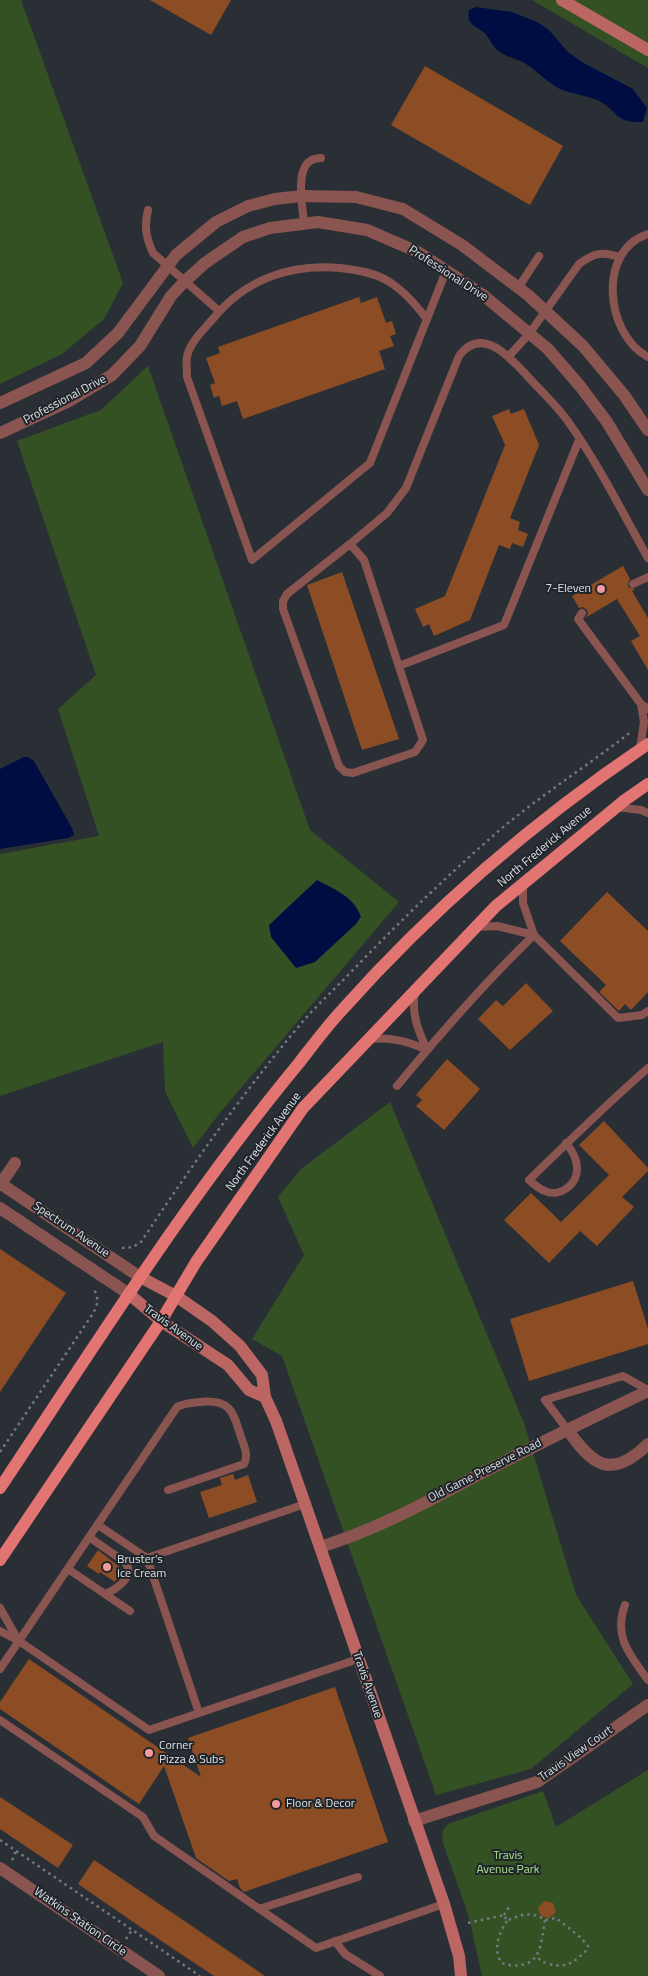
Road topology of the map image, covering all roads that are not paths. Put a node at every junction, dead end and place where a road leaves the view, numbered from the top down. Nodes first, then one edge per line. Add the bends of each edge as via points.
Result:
1 (562, 0) edge
2 (648, 50) edge
3 (321, 158) dead end
4 (302, 196) junction
5 (148, 210) dead end
6 (304, 224) junction
7 (648, 234) edge
8 (539, 256) dead end
9 (619, 258) junction
10 (167, 266) junction
11 (446, 271) junction
12 (184, 282) junction
13 (518, 288) junction
14 (219, 311) junction
15 (544, 311) junction
16 (426, 318) junction
17 (529, 334) junction
18 (509, 356) junction
19 (648, 357) edge
20 (0, 403) edge
21 (648, 430) edge
22 (0, 433) edge
23 (579, 440) junction
24 (648, 490) edge
25 (350, 544) junction
26 (648, 558) edge
27 (648, 577) edge
28 (633, 584) dead end
29 (582, 613) dead end
30 (398, 666) junction
31 (644, 707) edge
32 (644, 747) edge
33 (648, 784) edge
34 (616, 807) junction
35 (648, 813) edge
36 (523, 884) junction
37 (476, 927) junction
38 (534, 935) junction
39 (415, 991) junction
40 (648, 1011) edge
41 (370, 1039) junction
42 (427, 1050) junction
43 (648, 1068) edge
44 (396, 1086) dead end
45 (566, 1143) junction
46 (15, 1162) dead end
47 (1, 1184) edge
48 (0, 1208) edge
49 (140, 1277) junction
50 (129, 1294) junction
51 (176, 1296) junction
52 (161, 1321) junction
53 (648, 1390) edge
54 (265, 1397) junction
55 (567, 1429) junction
56 (648, 1444) edge
57 (0, 1488) edge
58 (168, 1490) dead end
59 (305, 1504) junction
60 (98, 1525) junction
61 (89, 1537) junction
62 (320, 1547) junction
63 (147, 1558) junction
64 (0, 1560) edge
65 (68, 1569) junction
66 (105, 1594) junction
67 (625, 1605) dead end
68 (0, 1608) edge
69 (130, 1612) dead end
70 (0, 1631) edge
71 (19, 1641) junction
72 (358, 1659) junction
73 (0, 1669) edge
74 (648, 1680) edge
75 (648, 1705) edge
76 (199, 1713) junction
77 (0, 1720) edge
78 (414, 1821) junction
79 (0, 1868) edge
80 (358, 1877) dead end
81 (444, 1904) junction
82 (259, 1909) junction
83 (335, 1942) junction
84 (159, 1976) edge
85 (380, 1976) edge
86 (461, 1976) edge

1 - 2 street
3 - 4 lane via 310,160 304,167 300,180
4 - 6 lane
4 - 10 street, Professional Drive via 248,206 216,222
4 - 13 street, Professional Drive via 356,197 403,209 462,245
5 - 10 lane via 145,222 147,240 152,253
6 - 11 street, Professional Drive via 318,222 367,230 418,252
6 - 12 street, Professional Drive via 270,228 243,237 205,262
7 - 9 lane via 629,244
8 - 13 lane
9 - 15 lane via 606,253 590,256 579,264
9 - 19 lane via 614,279 614,314 628,339
10 - 12 lane
10 - 20 street, Professional Drive via 118,333 86,363
11 - 16 lane
11 - 17 street, Professional Drive via 483,295
12 - 14 lane
12 - 22 street, Professional Drive via 171,296 140,346 112,375 69,401
13 - 15 street, Professional Drive
14 - 16 lane via 235,295 278,273 303,267 329,267 358,270 390,282 412,300
14 - 16 lane via 195,340 187,356 187,376 252,560 370,463
15 - 17 lane
15 - 21 street, Professional Drive via 583,346
17 - 18 lane
17 - 24 street, Professional Drive via 580,386 607,422
18 - 23 lane via 566,419
18 - 25 lane via 492,345 480,343 464,348 406,488 388,512
23 - 26 lane
23 - 30 lane via 504,625
25 - 30 lane via 364,560
25 - 30 lane via 287,594 283,601 283,609 338,766 345,772 363,771 419,748 423,740
27 - 28 lane
29 - 31 lane via 578,619
31 - 32 lane
32 - 49 main road, North Frederick Avenue via 591,783 437,912 342,1009 259,1112
33 - 34 main road, North Frederick Avenue
34 - 35 lane
34 - 36 main road, North Frederick Avenue
36 - 37 main road, North Frederick Avenue
36 - 38 lane via 523,903
37 - 38 lane via 497,926
37 - 39 main road, North Frederick Avenue
38 - 40 lane via 618,1018 642,1015
38 - 42 lane
39 - 41 main road, North Frederick Avenue
39 - 42 lane via 413,1014
41 - 42 lane via 408,1041
41 - 51 main road, North Frederick Avenue via 303,1108
42 - 44 lane
43 - 45 lane
45 - 45 lane via 573,1151 578,1168 576,1176 567,1189 546,1192 529,1180
46 - 47 street, Spectrum Avenue
47 - 49 street, Spectrum Avenue
48 - 50 street, Spectrum Avenue
49 - 50 main road, North Frederick Avenue
49 - 51 street, Travis Avenue
50 - 52 street, Travis Avenue
50 - 57 main road, North Frederick Avenue
51 - 52 main road, North Frederick Avenue
51 - 54 street, Travis Avenue via 240,1346 262,1375
52 - 54 street, Travis Avenue via 228,1365 249,1390
52 - 64 main road, North Frederick Avenue
53 - 55 street, Old Game Preserve Road
53 - 55 lane via 624,1376 545,1400
54 - 59 street, Travis Avenue
55 - 56 street via 591,1458 607,1464 619,1465 630,1460
55 - 62 street, Old Game Preserve Road via 397,1517 350,1538
58 - 60 lane via 241,1466 246,1460 247,1454 229,1407 213,1402 180,1405
59 - 62 street, Travis Avenue
59 - 63 lane
60 - 61 lane
60 - 63 lane
61 - 65 lane
61 - 66 lane via 128,1567 128,1574 119,1587
62 - 72 street, Travis Avenue
63 - 76 lane
65 - 66 lane
65 - 71 lane
66 - 69 lane
67 - 74 lane via 622,1640
68 - 71 lane
70 - 71 lane
71 - 73 lane
71 - 76 lane via 149,1730
72 - 76 lane
72 - 78 street, Travis Avenue
75 - 78 street, Travis View Court via 537,1782
77 - 82 lane via 143,1817 154,1836
78 - 81 street, Travis Avenue
79 - 84 street, Watkins Station Circle
80 - 82 lane
81 - 83 lane
81 - 86 street, Travis Avenue via 459,1956
82 - 83 lane via 316,1948
83 - 85 lane via 345,1954

